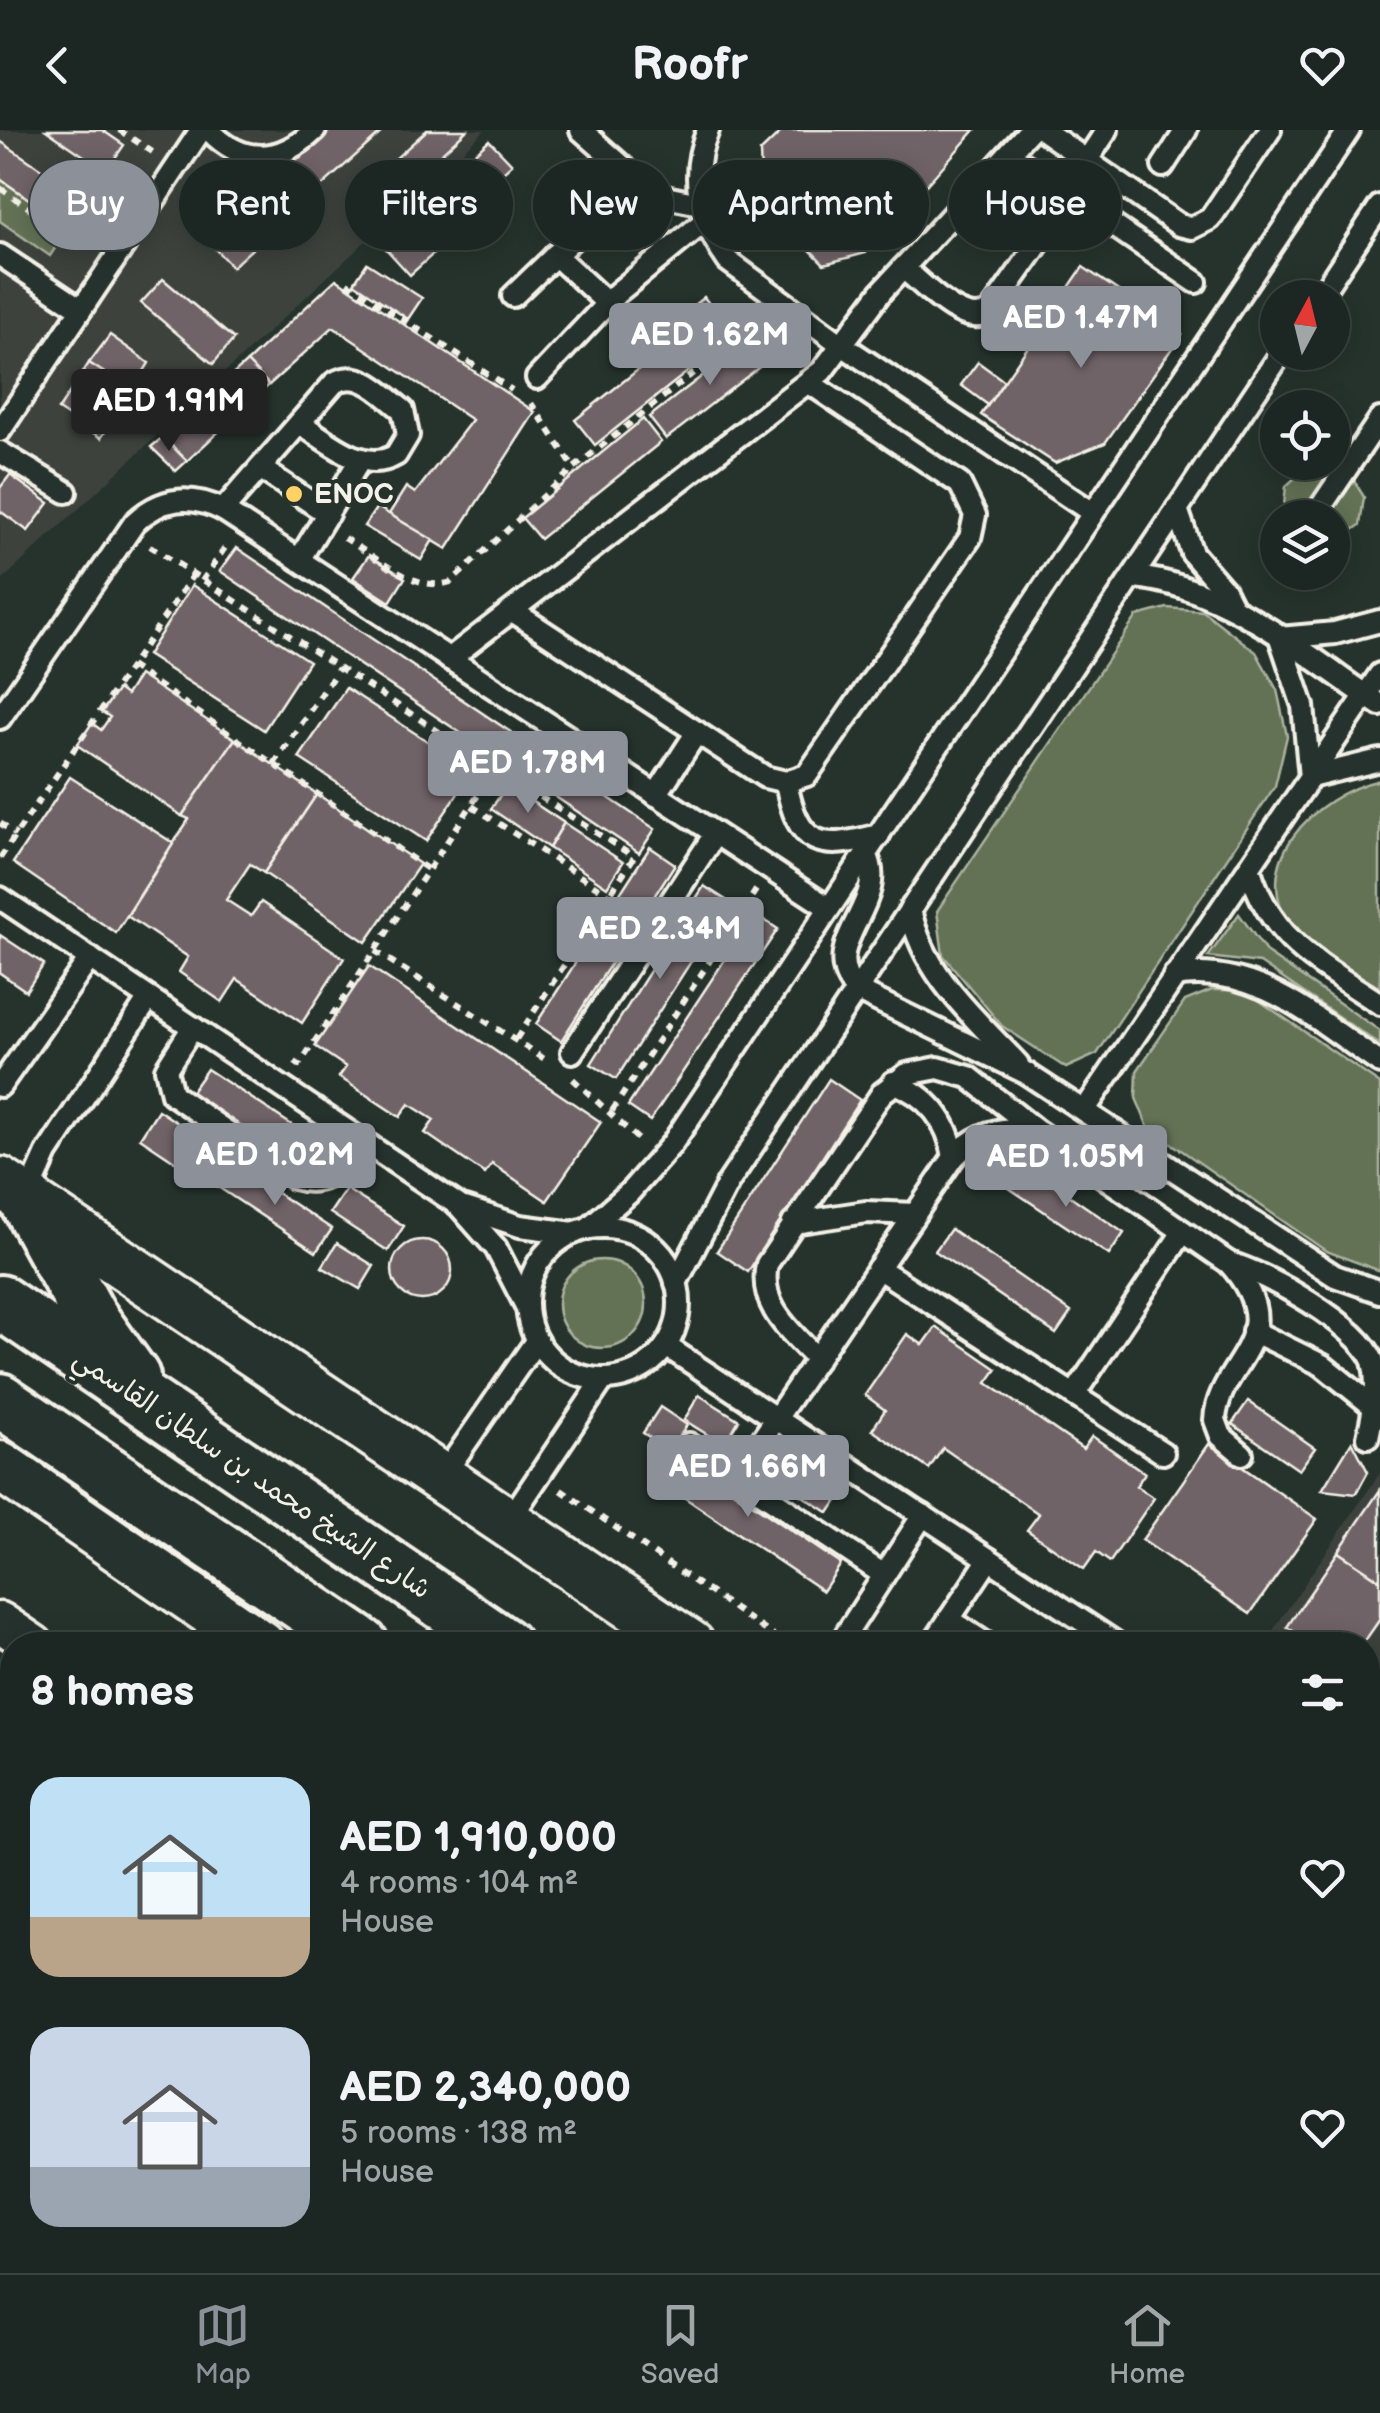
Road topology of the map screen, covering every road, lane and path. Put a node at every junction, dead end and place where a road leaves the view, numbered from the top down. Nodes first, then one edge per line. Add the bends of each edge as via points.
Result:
1 (119, 130) edge
2 (205, 130) edge
3 (315, 130) edge
4 (581, 130) edge
5 (708, 130) edge
6 (1030, 130) edge
7 (1044, 130) edge
8 (1108, 130) edge
9 (1186, 130) edge
10 (1270, 130) edge
11 (1348, 130) edge
12 (1009, 154) junction
13 (615, 160) edge
14 (699, 160) edge
15 (1018, 160) edge
16 (1087, 160) joint
17 (1163, 166) dead end
18 (176, 168) junction
19 (1121, 184) edge
20 (0, 188) edge
21 (1380, 206) edge
22 (693, 221) edge
23 (1121, 230) edge
24 (560, 250) edge
25 (722, 250) edge
26 (1033, 250) edge
27 (0, 255) edge
28 (555, 255) junction
29 (111, 264) junction
30 (903, 268) junction
31 (1331, 280) edge
32 (1196, 282) dead end
33 (347, 284) dead end
34 (513, 296) dead end
35 (608, 302) junction
36 (782, 303) junction
37 (81, 310) junction
38 (842, 346) junction
39 (1270, 370) edge
40 (537, 378) dead end
41 (808, 382) junction
42 (513, 391) dead end
43 (530, 402) dead end
44 (1380, 418) edge
45 (299, 423) junction
46 (0, 430) edge
47 (0, 452) edge
48 (360, 460) junction
49 (260, 468) junction
50 (574, 468) junction
51 (66, 492) dead end
52 (1325, 500) edge
53 (1178, 508) junction
54 (223, 510) junction
55 (1093, 513) junction
56 (324, 519) junction
57 (242, 522) junction
58 (128, 532) junction
59 (300, 560) junction
60 (193, 574) junction
61 (1133, 577) junction
62 (202, 581) junction
63 (1232, 606) junction
64 (514, 612) junction
65 (1380, 621) edge
66 (1280, 638) junction
67 (449, 659) junction
68 (130, 666) junction
69 (340, 668) junction
70 (1380, 674) edge
71 (1373, 700) edge
72 (0, 718) edge
73 (697, 732) junction
74 (1380, 760) edge
75 (274, 764) junction
76 (496, 768) junction
77 (1310, 777) junction
78 (786, 782) junction
79 (656, 795) junction
80 (472, 806) junction
81 (0, 823) edge
82 (715, 834) junction
83 (879, 834) junction
84 (16, 835) junction
85 (866, 854) junction
86 (0, 858) edge
87 (1249, 866) junction
88 (769, 869) junction
89 (429, 870) junction
90 (609, 895) junction
91 (0, 898) edge
92 (829, 908) junction
93 (910, 909) junction
94 (375, 951) junction
95 (90, 958) junction
96 (1174, 976) junction
97 (856, 990) junction
98 (149, 998) junction
99 (1380, 1004) edge
100 (193, 1027) junction
101 (515, 1041) junction
102 (282, 1054) dead end
103 (565, 1060) joint
104 (1380, 1063) edge
105 (1026, 1073) junction
106 (568, 1075) dead end
107 (893, 1082) junction
108 (0, 1086) edge
109 (612, 1110) junction
110 (1084, 1110) junction
111 (1040, 1133) junction
112 (369, 1145) junction
113 (954, 1157) junction
114 (658, 1161) junction
115 (13, 1191) edge
116 (458, 1206) junction
117 (915, 1214) junction
118 (793, 1222) junction
119 (581, 1231) junction
120 (1183, 1232) junction
121 (1229, 1262) junction
122 (878, 1268) junction
123 (676, 1282) junction
124 (1380, 1292) edge
125 (0, 1302) edge
126 (526, 1306) junction
127 (1253, 1330) junction
128 (536, 1341) junction
129 (666, 1346) junction
130 (817, 1359) junction
131 (603, 1380) junction
132 (1074, 1395) junction
133 (0, 1400) edge
134 (1374, 1407) junction
135 (166, 1416) junction
136 (777, 1418) junction
137 (1368, 1437) dead end
138 (689, 1444) dead end
139 (1163, 1452) dead end
140 (1242, 1454) dead end
141 (0, 1466) edge
142 (540, 1475) junction
143 (737, 1476) junction
144 (442, 1477) junction
145 (924, 1515) junction
146 (508, 1522) junction
147 (989, 1559) junction
148 (884, 1575) junction
149 (949, 1619) junction
150 (241, 1632) edge
151 (343, 1632) edge
152 (485, 1632) edge
153 (671, 1632) edge
154 (768, 1632) edge
155 (847, 1632) edge
156 (940, 1632) edge
157 (968, 1632) edge
158 (1099, 1632) edge

1 - 18 path
2 - 3 lane via 234,151 262,158 291,150
2 - 18 lane
4 - 13 lane
5 - 14 lane
6 - 12 lane
7 - 16 lane
8 - 16 lane
9 - 17 lane
10 - 19 lane via 1199,227 1179,224
11 - 55 lane
12 - 15 lane
12 - 30 lane
18 - 29 lane
20 - 29 path
21 - 31 lane
22 - 35 lane
23 - 32 lane
24 - 28 lane
25 - 36 lane
26 - 30 lane via 982,318 964,316
27 - 37 lane
28 - 34 lane
28 - 35 lane
29 - 37 lane
30 - 38 lane
33 - 42 path
35 - 40 lane
36 - 38 lane
36 - 50 path
37 - 46 lane
38 - 41 lane
38 - 55 lane
39 - 53 lane
41 - 64 lane
41 - 78 lane via 960,484 976,515 970,538 815,768
43 - 50 path
44 - 52 lane
45 - 48 lane
45 - 48 lane via 340,379 363,380 403,410 408,434 385,462
45 - 49 lane
47 - 51 lane
48 - 56 lane
49 - 54 lane
49 - 56 lane
50 - 56 path via 463,575 437,586 421,583
53 - 61 lane
53 - 63 lane via 1192,553
54 - 57 lane
54 - 58 lane via 176,499 147,512
55 - 83 lane
56 - 59 lane
57 - 59 lane
57 - 62 path
58 - 60 path
58 - 72 lane
59 - 67 lane
60 - 62 path
60 - 68 path
61 - 63 lane via 1174,582
61 - 93 lane
62 - 69 path
63 - 66 lane
64 - 67 lane
64 - 73 lane
65 - 66 lane
66 - 71 lane
66 - 77 lane via 1304,706
67 - 79 lane
68 - 75 path
68 - 84 path
69 - 75 path
69 - 76 path
70 - 71 lane
71 - 77 lane
73 - 78 lane via 765,777
73 - 79 lane
74 - 77 lane
75 - 89 path
76 - 80 path
76 - 90 path via 634,857
77 - 87 lane
78 - 83 lane via 794,818 814,840 834,845
79 - 82 lane
80 - 89 path
80 - 90 path
81 - 84 path
82 - 88 lane
82 - 103 lane
83 - 85 lane
84 - 86 path
85 - 92 lane
85 - 97 lane via 873,886 842,959 845,978
87 - 96 lane
87 - 99 lane via 1283,935
88 - 92 lane
88 - 109 path
89 - 94 path
90 - 101 path
91 - 95 lane
92 - 114 lane
93 - 97 lane
93 - 105 lane via 932,968
94 - 101 path
94 - 102 path via 299,1064
95 - 98 lane
95 - 108 lane
96 - 104 lane via 1214,972 1252,980
96 - 110 lane
97 - 105 lane
97 - 123 lane via 716,1200
98 - 100 lane
98 - 115 lane via 40,1164
100 - 112 lane
100 - 112 lane via 166,1070 172,1094 294,1178 328,1178
101 - 103 path
105 - 110 lane
106 - 109 path
107 - 111 lane via 922,1069 954,1070
107 - 113 lane via 930,1104
107 - 118 lane
109 - 114 path
110 - 124 lane via 1335,1276
111 - 113 lane via 993,1131
111 - 120 lane
112 - 116 lane
113 - 117 lane
114 - 119 lane
115 - 135 main road via 89,1316
115 - 144 street
116 - 119 lane via 520,1226
116 - 126 lane via 496,1248
117 - 118 lane via 866,1212
117 - 122 lane
118 - 130 lane via 767,1264 766,1297
119 - 123 lane via 624,1230 642,1238
119 - 126 lane via 558,1242 534,1270
120 - 121 lane
120 - 132 lane
121 - 127 lane via 1248,1290
121 - 134 lane via 1265,1276 1352,1333 1372,1359
122 - 130 lane
122 - 132 lane
123 - 129 lane via 678,1316
125 - 135 main road, شارع الشيخ محمد بن سلطان القاسمي
126 - 128 lane
127 - 134 lane via 1322,1366
127 - 140 lane via 1215,1412 1220,1436
128 - 131 lane via 564,1369
128 - 144 lane
129 - 131 lane via 639,1370
129 - 136 lane
130 - 136 lane
131 - 142 lane
132 - 139 lane
133 - 151 main road
134 - 137 lane
135 - 152 main road, شارع الشيخ محمد بن سلطان القاسمي
136 - 143 lane
136 - 145 lane
138 - 143 lane
141 - 150 street
142 - 146 lane
142 - 154 path
143 - 148 lane
144 - 146 street
145 - 147 lane
145 - 148 lane
146 - 153 street
147 - 149 lane
147 - 158 lane
148 - 155 lane
149 - 156 lane
149 - 157 lane

